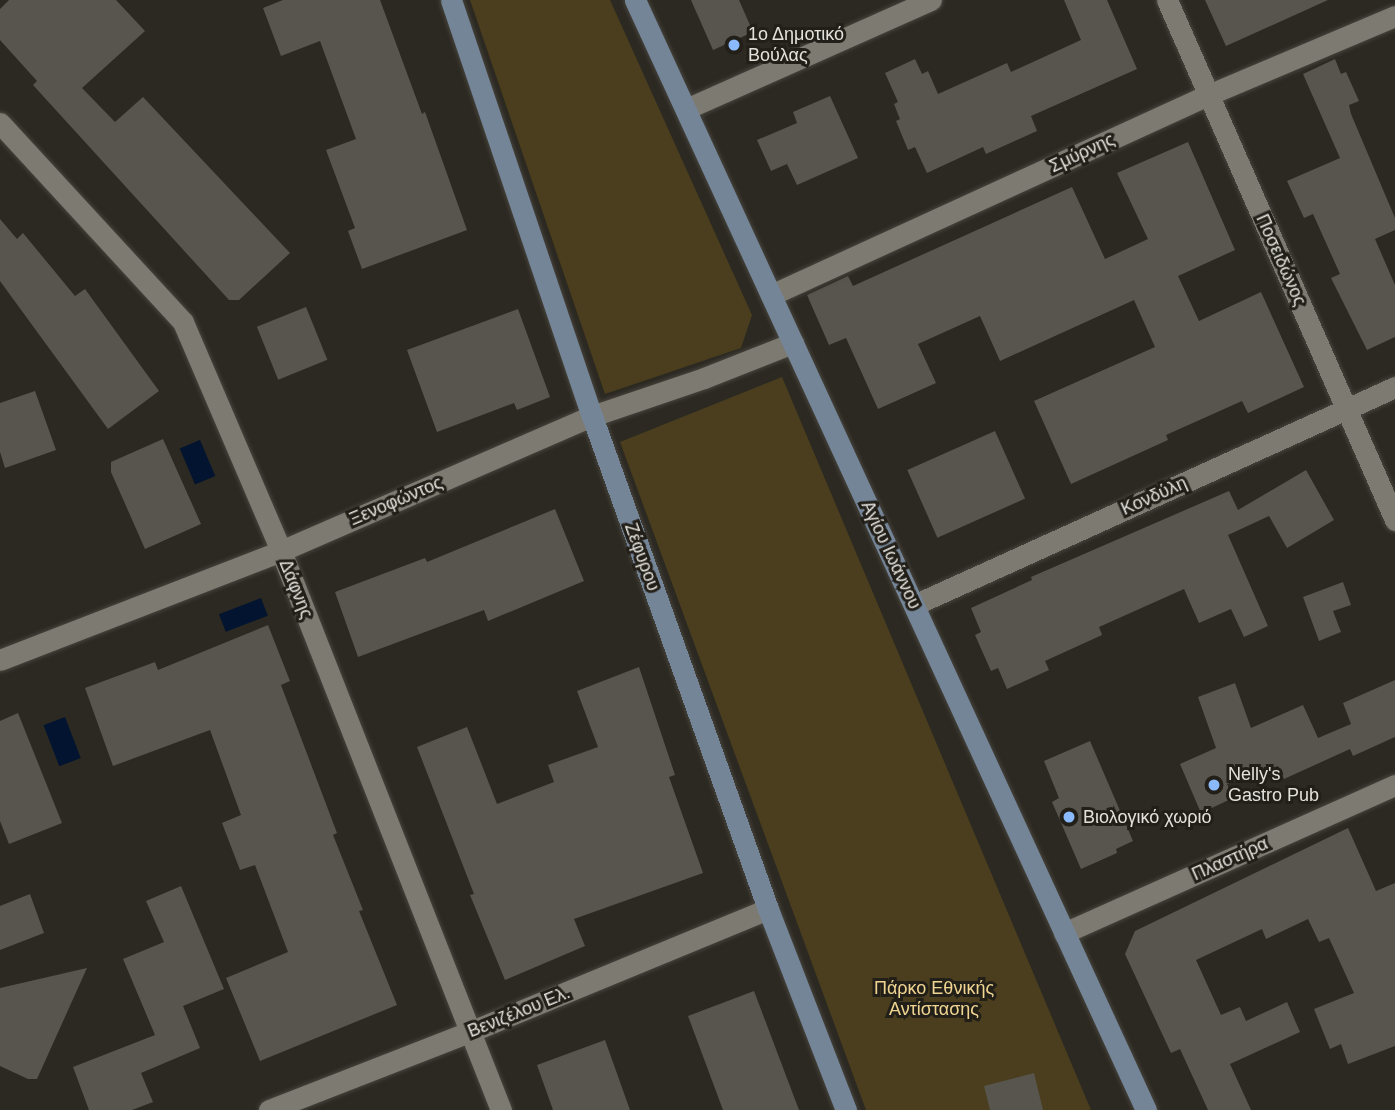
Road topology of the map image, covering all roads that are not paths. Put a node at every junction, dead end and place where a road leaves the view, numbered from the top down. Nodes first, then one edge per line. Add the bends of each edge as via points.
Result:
1 (451, 0) edge
2 (635, 0) edge
3 (931, 0) edge
4 (1167, 0) edge
5 (1395, 16) edge
6 (1208, 95) junction
7 (686, 109) junction
8 (0, 123) edge
9 (771, 295) junction
10 (793, 343) junction
11 (1395, 387) edge
12 (1346, 410) junction
13 (592, 416) junction
14 (1395, 520) edge
15 (281, 551) junction
16 (914, 605) junction
17 (0, 660) edge
18 (1395, 785) edge
19 (768, 909) junction
20 (1064, 933) junction
21 (472, 1031) junction
22 (269, 1110) edge
23 (501, 1110) edge
24 (846, 1110) edge
25 (1146, 1110) edge

1 - 13 street, Ζέφυρου
2 - 7 street, Αγίου Ιωάννου
3 - 7 street
4 - 6 street, Ποσειδώνος
5 - 6 street, Σμύρνης
6 - 9 street, Σμύρνης
6 - 12 street, Ποσειδώνος
7 - 9 street, Αγίου Ιωάννου
8 - 15 street, Δάφνης via 183,322
9 - 10 street, Αγίου Ιωάννου
10 - 13 street, Ξενοφώντος
10 - 16 street, Αγίου Ιωάννου
11 - 12 street, Κονδύλη
12 - 14 street, Ποσειδώνος
12 - 16 street, Κονδύλη
13 - 15 street, Ξενοφώντος
13 - 19 street, Ζέφυρου
15 - 17 street, Ξενοφώντος
15 - 21 street, Δάφνης
16 - 20 street, Αγίου Ιωάννου
18 - 20 street, Πλαστήρα
19 - 21 street, Βενιζέλου Ελ.
19 - 24 street, Ζέφυρου
20 - 25 street, Αγίου Ιωάννου
21 - 22 street, Βενιζέλου Ελ.
21 - 23 street, Δάφνης

